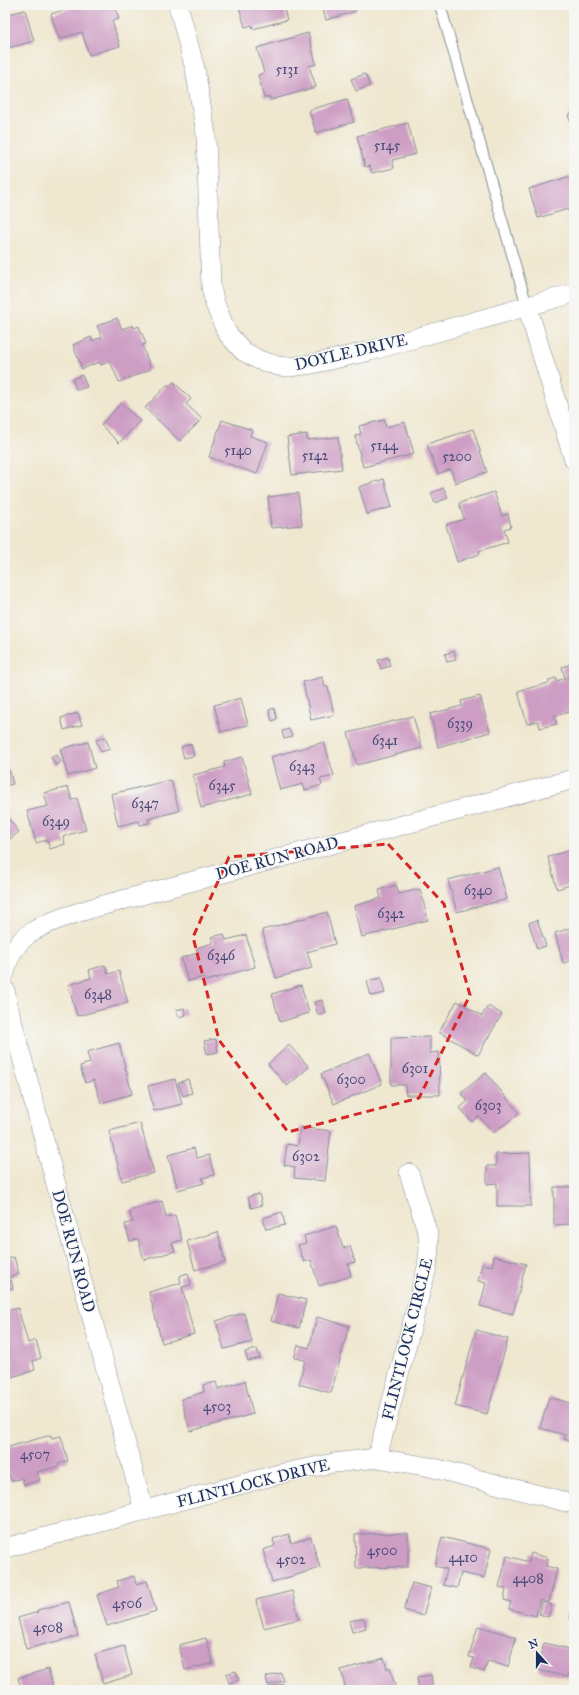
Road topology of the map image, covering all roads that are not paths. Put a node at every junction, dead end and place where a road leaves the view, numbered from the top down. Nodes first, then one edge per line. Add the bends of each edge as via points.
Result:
1 (178, 5) edge
2 (440, 5) edge
3 (574, 293) edge
4 (527, 306) junction
5 (574, 460) edge
6 (574, 779) edge
7 (5, 973) edge
8 (5, 990) edge
9 (409, 1173) dead end
10 (377, 1458) junction
11 (574, 1504) edge
12 (144, 1511) junction
13 (5, 1548) edge

1 - 4 street, DOYLE DRIVE via 195,69 206,134 211,287 227,333 243,351 278,366 312,364 370,351
2 - 4 lane
3 - 4 street, DOYLE DRIVE
4 - 5 street
6 - 7 street, DOE RUN ROAD via 89,909 42,925 22,939 12,951
8 - 12 street, DOE RUN ROAD
9 - 10 street, FLINTLOCK CIRCLE via 428,1234 427,1267
10 - 11 street, FLINTLOCK DRIVE via 430,1467
10 - 12 street, FLINTLOCK DRIVE via 283,1473
12 - 13 street, FLINTLOCK DRIVE

